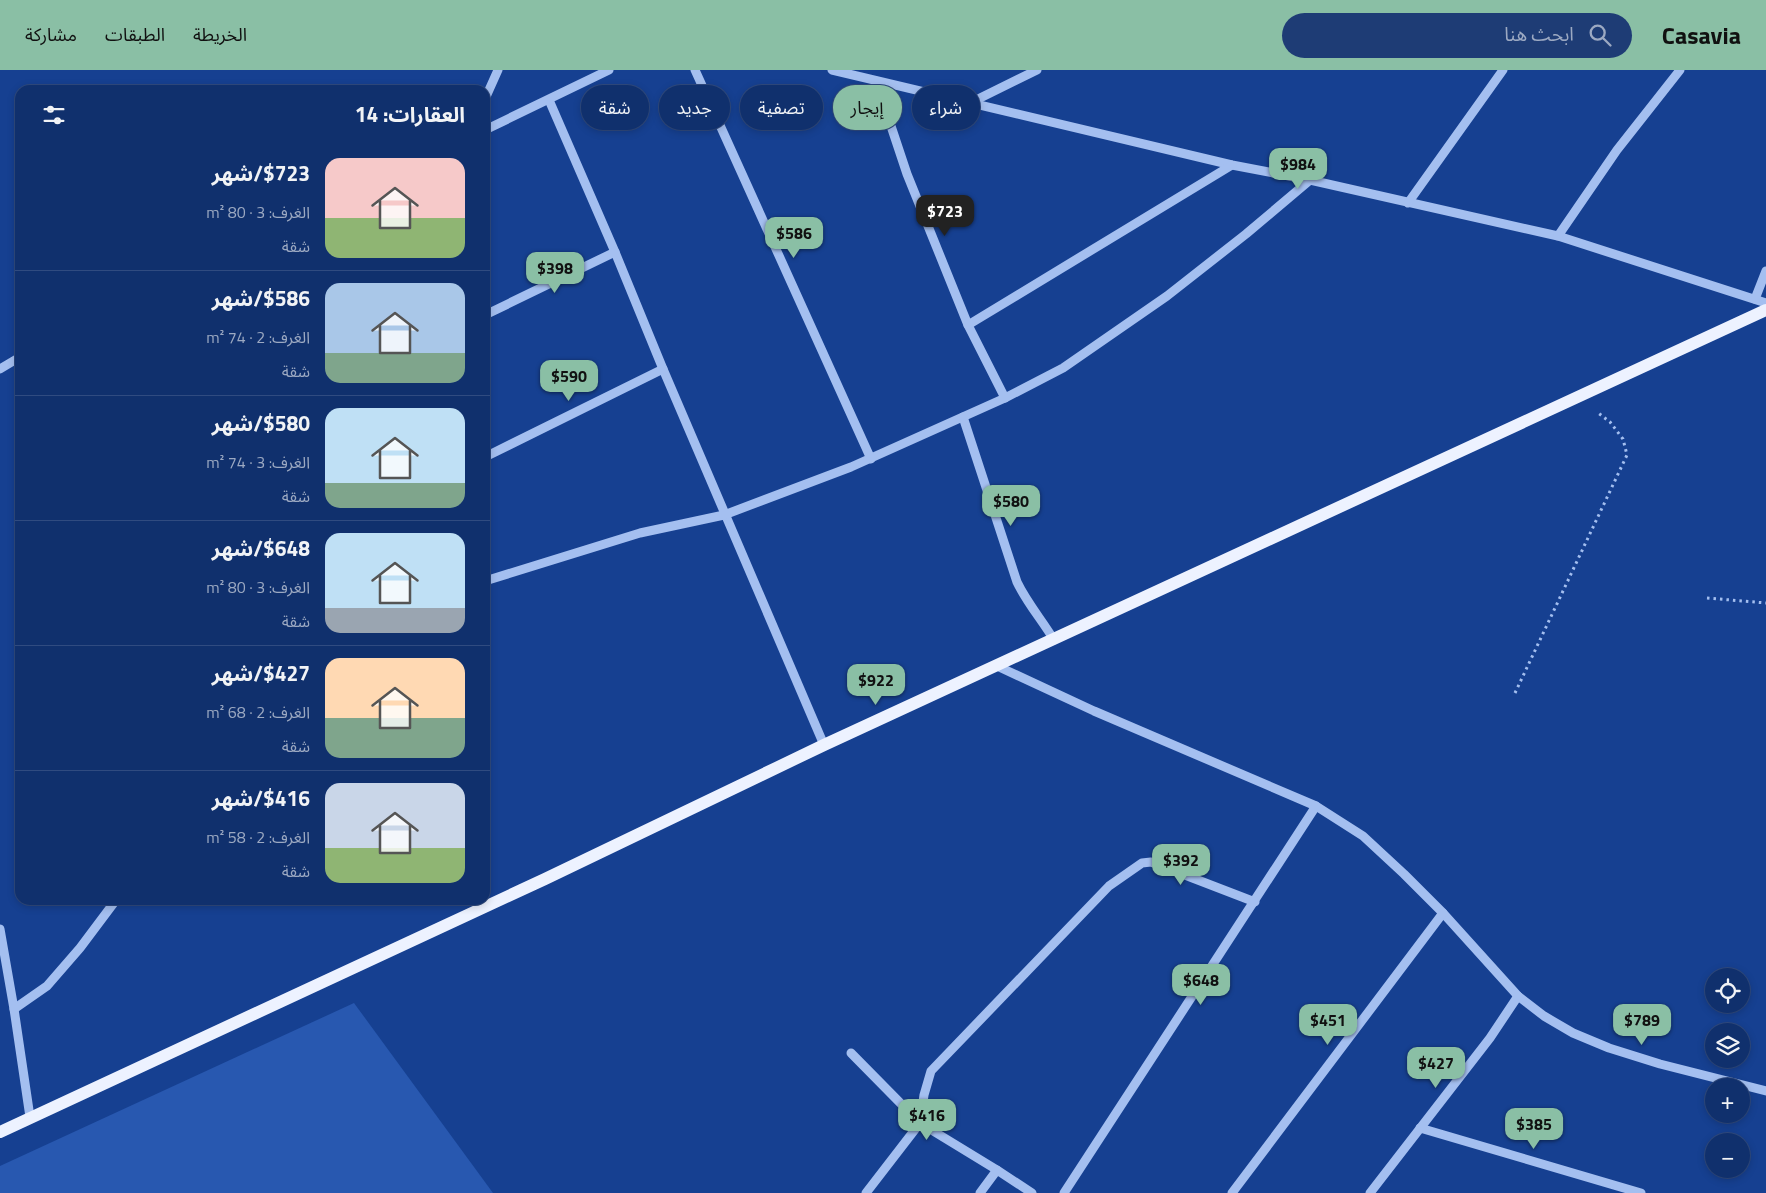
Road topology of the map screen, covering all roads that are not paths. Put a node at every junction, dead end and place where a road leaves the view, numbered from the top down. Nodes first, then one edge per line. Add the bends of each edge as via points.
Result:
1 (498, 70) edge
2 (608, 70) edge
3 (695, 70) edge
4 (832, 70) edge
5 (1037, 70) edge
6 (1490, 70) edge
7 (1680, 70) edge
8 (1502, 71) edge
9 (876, 80) junction
10 (490, 88) edge
11 (912, 88) edge
12 (980, 98) edge
13 (548, 100) junction
14 (980, 104) edge
15 (490, 128) edge
16 (1232, 165) junction
17 (1310, 180) junction
18 (1408, 203) junction
19 (1558, 236) junction
20 (615, 252) junction
21 (1766, 271) edge
22 (1755, 299) junction
23 (1766, 303) edge
24 (1766, 310) edge
25 (490, 313) edge
26 (968, 325) junction
27 (15, 360) edge
28 (0, 369) edge
29 (663, 369) junction
30 (1005, 398) junction
31 (963, 417) junction
32 (490, 454) edge
33 (871, 459) junction
34 (724, 515) junction
35 (490, 579) edge
36 (1054, 640) junction
37 (997, 666) junction
38 (824, 745) junction
39 (1316, 806) junction
40 (1255, 902) junction
41 (112, 905) edge
42 (1443, 913) junction
43 (0, 929) edge
44 (1518, 996) junction
45 (14, 1009) junction
46 (851, 1053) dead end
47 (1766, 1091) edge
48 (30, 1117) junction
49 (920, 1123) junction
50 (1420, 1128) junction
51 (0, 1132) edge
52 (997, 1170) junction
53 (866, 1193) edge
54 (980, 1193) edge
55 (1032, 1193) edge
56 (1064, 1193) edge
57 (1232, 1193) edge
58 (1370, 1193) edge
59 (1641, 1193) edge

1 - 10 street
2 - 13 street
3 - 33 street
4 - 9 street
5 - 12 street
6 - 8 street
7 - 19 street via 1617,150
8 - 18 street
9 - 11 street
9 - 26 street via 907,174
13 - 15 street
13 - 20 street
14 - 16 street
16 - 17 street
16 - 26 street
17 - 18 street
17 - 30 street via 1167,296 1064,368
18 - 19 street
19 - 22 street
20 - 25 street
20 - 29 street
21 - 22 street
22 - 23 street
24 - 36 main road
26 - 30 street
27 - 28 street
29 - 32 street
29 - 34 street
30 - 31 street
31 - 33 street
31 - 36 street via 1017,582
33 - 34 street
34 - 35 street via 640,533
34 - 38 street
36 - 37 main road
37 - 38 main road
37 - 39 street
38 - 48 main road via 536,884
39 - 40 street
39 - 42 street via 1363,836
40 - 49 street via 1151,862 1142,863 1109,886 931,1071
40 - 56 street
41 - 45 street via 47,986
42 - 44 street
42 - 57 street
43 - 45 street
44 - 47 street via 1573,1033 1609,1048
44 - 50 street via 1490,1038
45 - 48 street
46 - 49 street
48 - 51 main road
49 - 52 street
49 - 53 street
50 - 58 street
50 - 59 street
52 - 54 street
52 - 55 street

